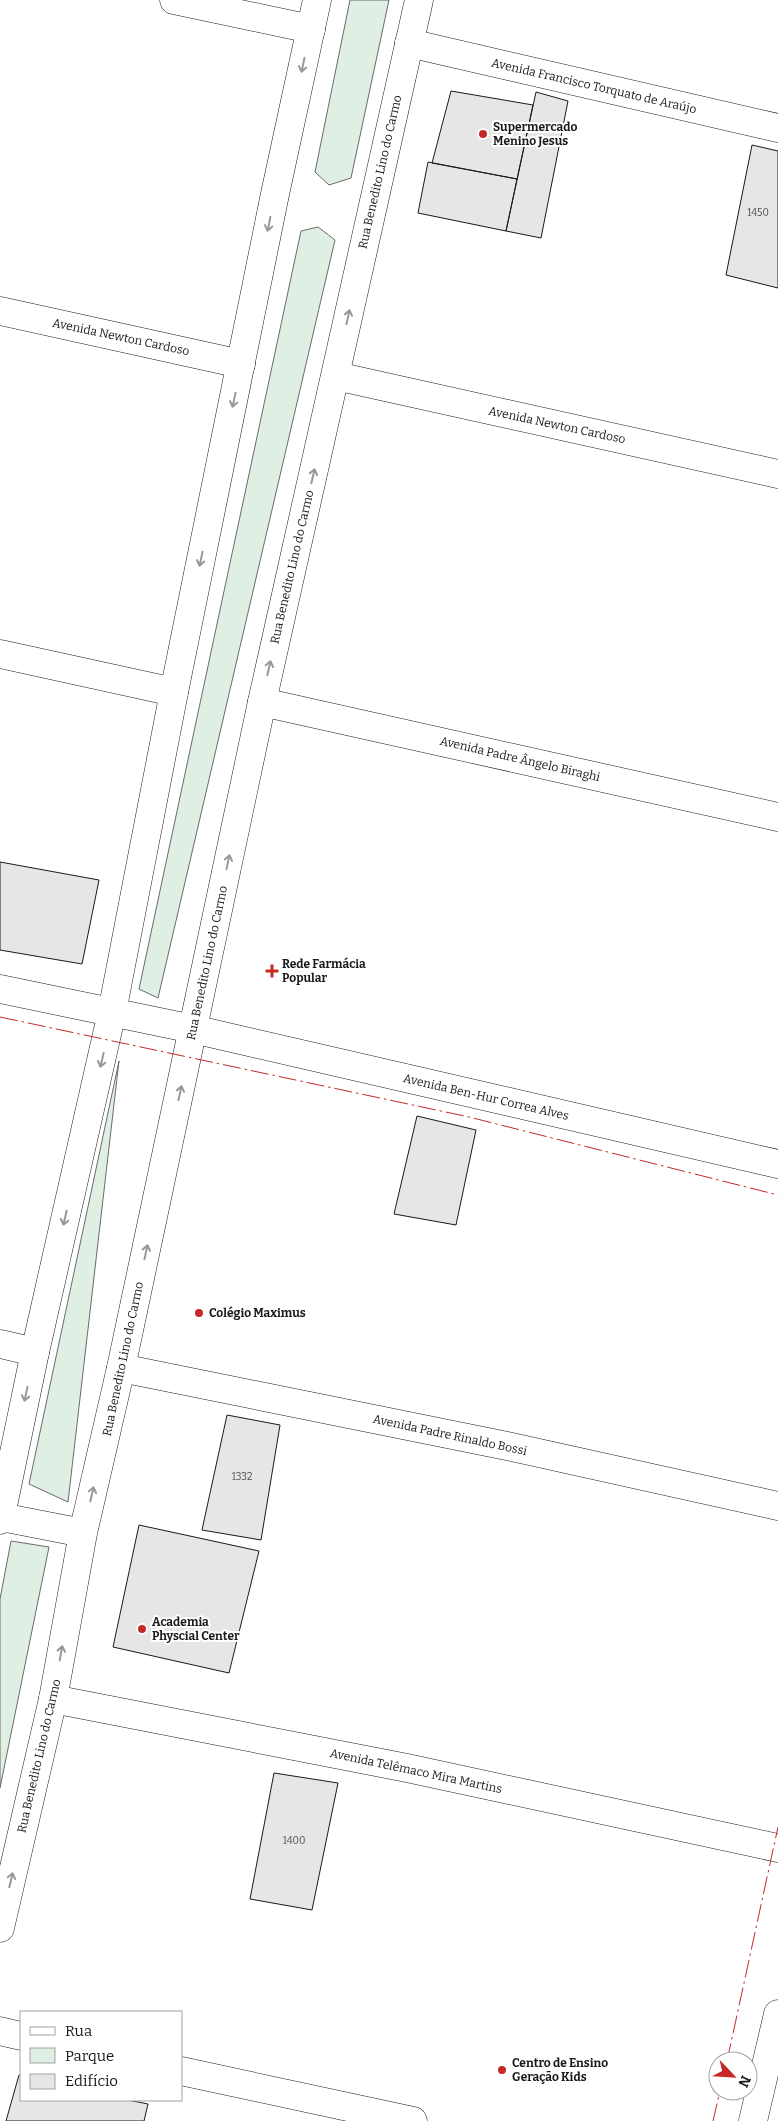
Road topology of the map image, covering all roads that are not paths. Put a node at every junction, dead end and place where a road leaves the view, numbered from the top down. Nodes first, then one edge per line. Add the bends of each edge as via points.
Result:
1 (174, 0) edge
2 (317, 0) edge
3 (419, 0) edge
4 (310, 29) junction
5 (409, 43) junction
6 (778, 128) edge
7 (0, 311) edge
8 (241, 364) junction
9 (336, 376) junction
10 (778, 474) edge
11 (0, 654) edge
12 (174, 692) junction
13 (262, 702) junction
14 (778, 817) edge
15 (0, 989) edge
16 (112, 1012) junction
17 (194, 1029) junction
18 (778, 1164) edge
19 (0, 1344) edge
20 (35, 1352) junction
21 (121, 1368) junction
22 (778, 1506) edge
23 (0, 1519) edge
24 (84, 1533) junction
25 (53, 1699) junction
26 (778, 1848) edge
27 (0, 1928) edge
28 (778, 2014) edge
29 (0, 2031) edge
30 (20, 2036) edge
31 (182, 2071) edge
32 (413, 2121) edge
33 (754, 2121) edge

1 - 4 street
2 - 4 street
3 - 5 street, Rua Benedito Lino do Carmo
4 -> 8 street
5 - 6 street, Avenida Francisco Torquato de Araújo
9 -> 5 street, Rua Benedito Lino do Carmo
7 - 8 street, Avenida Newton Cardoso
8 -> 12 street
9 - 10 street, Avenida Newton Cardoso
13 -> 9 street, Rua Benedito Lino do Carmo
11 - 12 street
12 - 16 street
13 - 14 street, Avenida Padre Ângelo Biraghi
17 -> 13 street, Rua Benedito Lino do Carmo
15 - 16 street
16 - 17 street, Avenida Ben-Hur Correa Alves
16 -> 20 street
17 - 18 street, Avenida Ben-Hur Correa Alves
21 -> 17 street, Rua Benedito Lino do Carmo
19 - 20 street
20 -> 23 street
21 - 22 street, Avenida Padre Rinaldo Bossi via 507,1446
24 -> 21 street, Rua Benedito Lino do Carmo
23 - 24 street
25 -> 24 street, Rua Benedito Lino do Carmo
25 - 26 street, Avenida Telêmaco Mira Martins via 407,1768
27 -> 25 street, Rua Benedito Lino do Carmo
28 - 33 street
29 - 30 street
31 - 32 street

